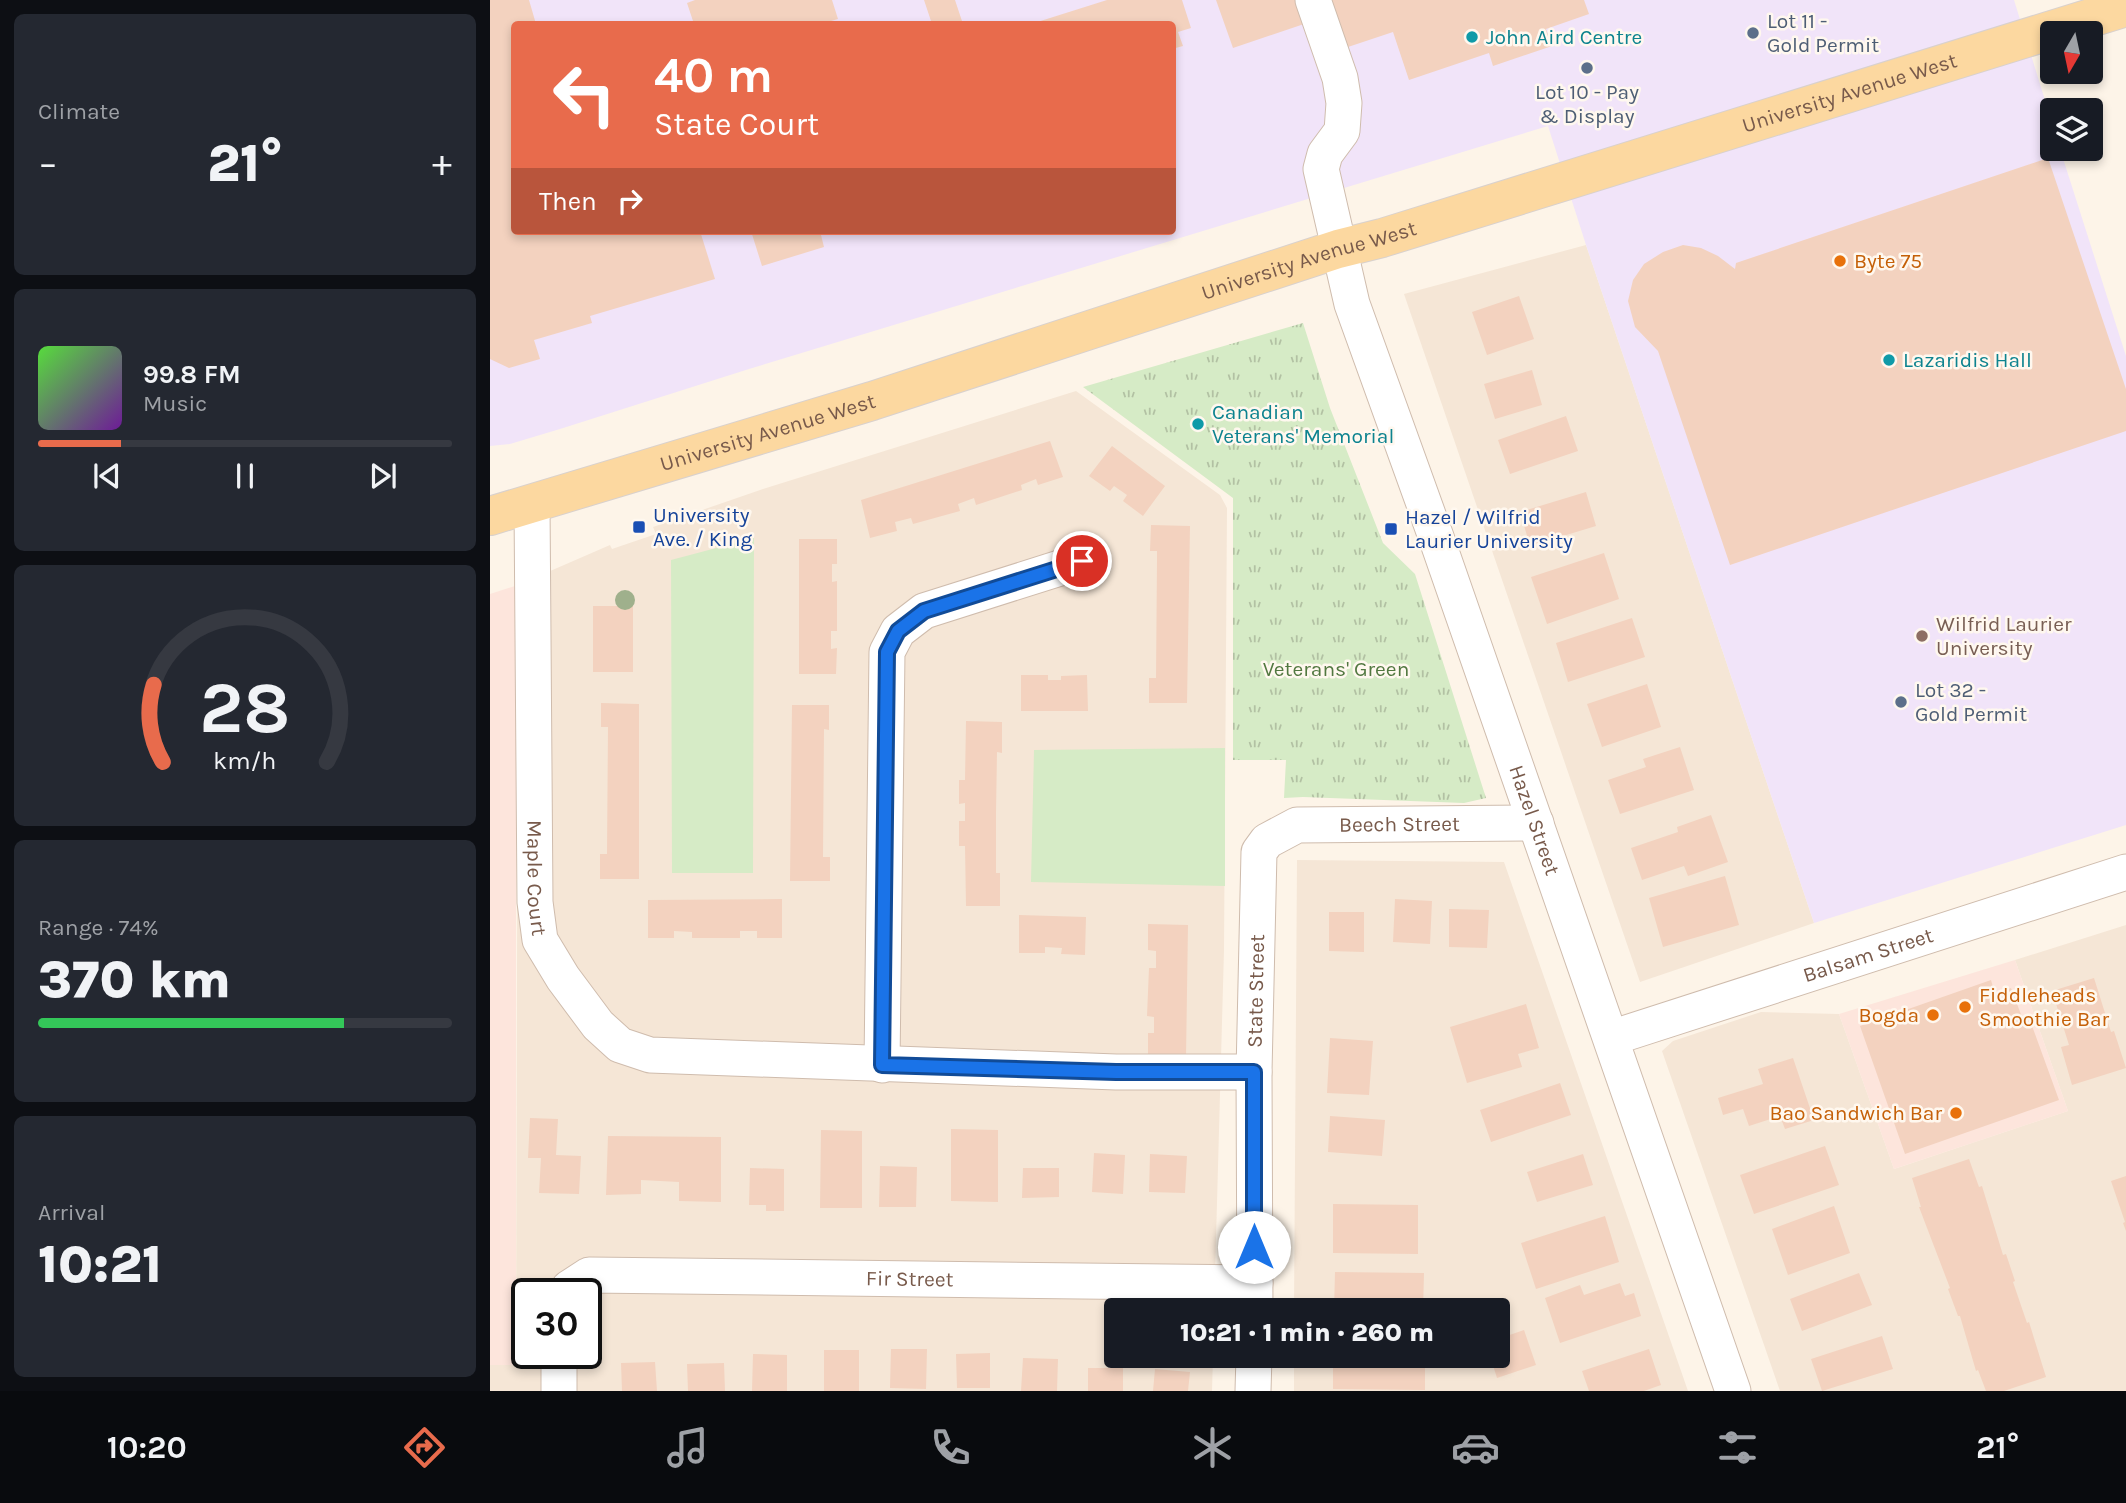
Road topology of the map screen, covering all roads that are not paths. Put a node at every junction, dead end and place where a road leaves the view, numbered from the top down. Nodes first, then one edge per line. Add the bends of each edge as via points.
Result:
1 (1313, 0) edge
2 (2126, 7) edge
3 (1338, 249) junction
4 (532, 504) junction
5 (490, 516) edge
6 (1082, 561) dead end
7 (1536, 823) junction
8 (1267, 841) joint
9 (2126, 872) edge
10 (1611, 1038) junction
11 (882, 1065) junction
12 (1254, 1072) junction
13 (585, 1278) edge
14 (1255, 1297) edge
15 (1254, 1368) edge
16 (559, 1369) edge
17 (559, 1391) edge
18 (1254, 1391) edge
19 (1733, 1391) edge

1 - 3 street, Hazel Street via 1344,103 1342,131 1325,154 1321,169
2 - 3 main road, University Avenue West
3 - 4 main road, University Avenue West via 873,401
3 - 7 street, Hazel Street via 1352,304
4 - 5 main road, University Avenue West
4 - 11 street, Maple Court via 536,902 540,940 557,968 598,1026 620,1045 650,1055
6 - 11 street via 924,611 898,631 887,652
7 - 8 street, Beech Street via 1297,825
7 - 10 street, Hazel Street
8 - 12 street, State Street via 1259,852 1257,869
9 - 10 street, Balsam Street
10 - 19 street, Hazel Street
11 - 12 street, Maple Court
12 - 14 street, State Street
13 - 14 street, Fir Street
15 - 18 street
16 - 17 street

